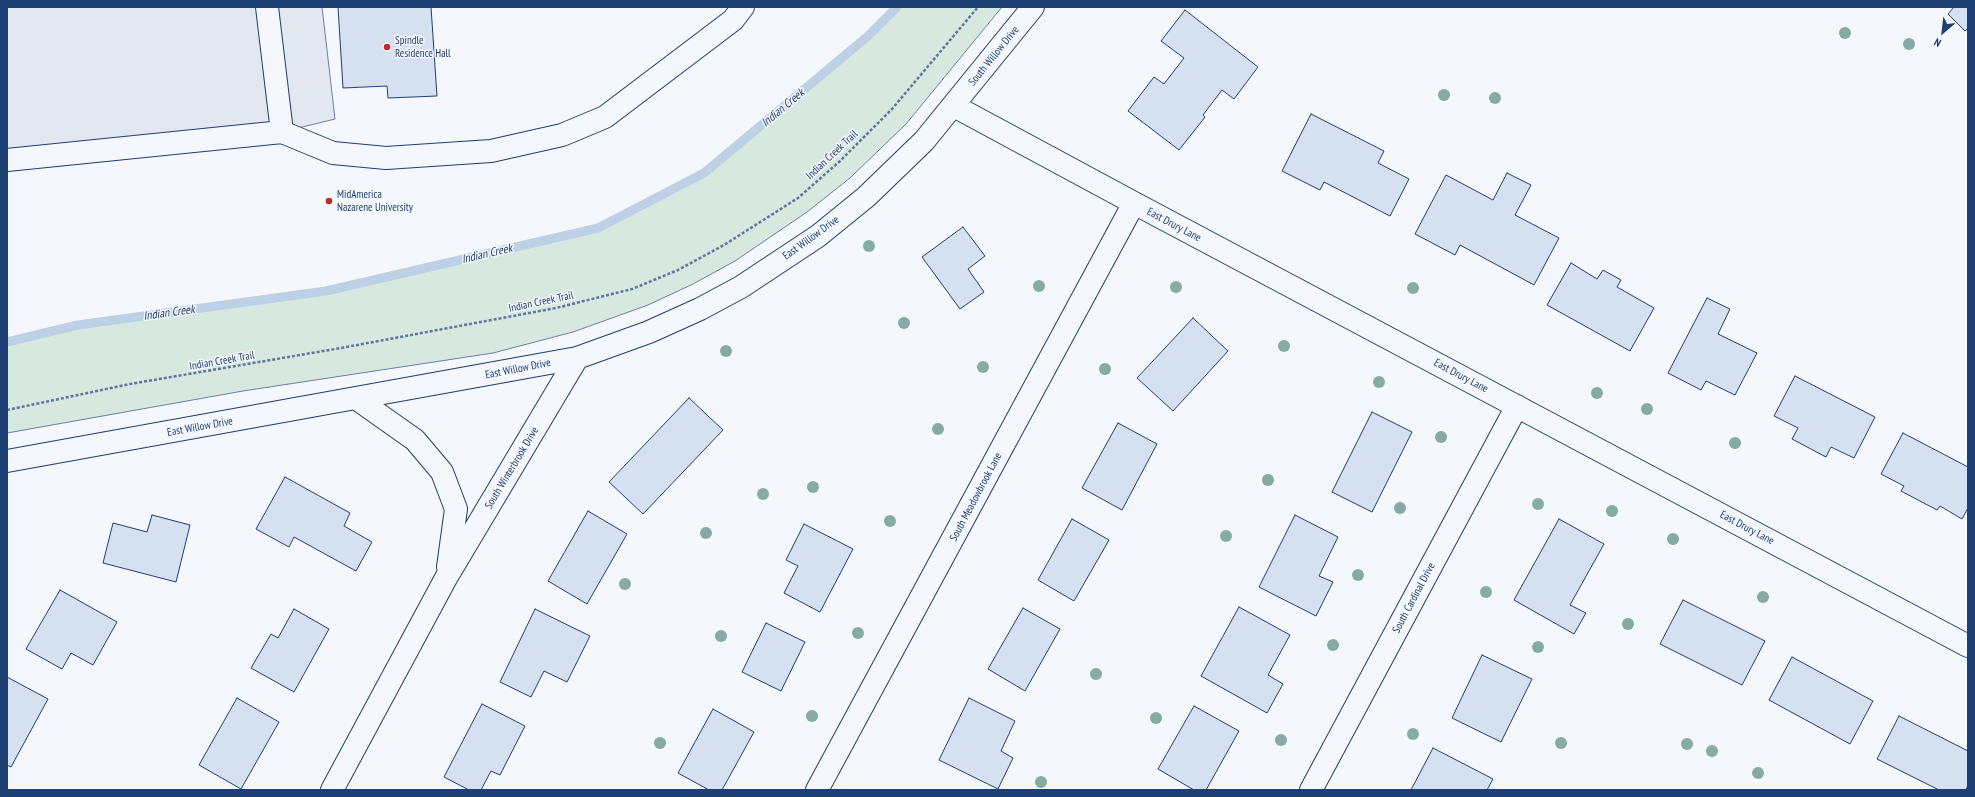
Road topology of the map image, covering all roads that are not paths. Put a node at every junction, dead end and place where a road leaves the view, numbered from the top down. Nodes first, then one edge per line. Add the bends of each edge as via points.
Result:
1 (267, 7) edge
2 (743, 7) edge
3 (1033, 7) edge
4 (954, 106) junction
5 (282, 132) junction
6 (7, 160) edge
7 (1134, 203) junction
8 (577, 358) junction
9 (357, 399) junction
10 (1517, 406) junction
11 (10, 466) edge
12 (446, 578) junction
13 (1968, 646) edge
14 (332, 790) edge
15 (818, 790) edge
16 (1310, 790) edge

1 - 5 street
2 - 5 street via 733,20 605,117 562,136 491,151 386,158 333,153
3 - 4 street, South Willow Drive
4 - 7 street, East Drury Lane
4 - 8 street, East Willow Drive via 924,141 866,197 818,236 741,287 700,309 650,332
5 - 6 street
7 - 10 street, East Drury Lane
7 - 15 street, South Meadowbrook Lane
8 - 9 street, East Willow Drive
8 - 12 street, South Winterbrook Drive
9 - 11 street, East Willow Drive
9 - 12 street, South Winterbrook Drive via 415,440 442,472 456,509
10 - 13 street, East Drury Lane
10 - 16 street, South Cardinal Drive
12 - 14 street, South Winterbrook Drive

